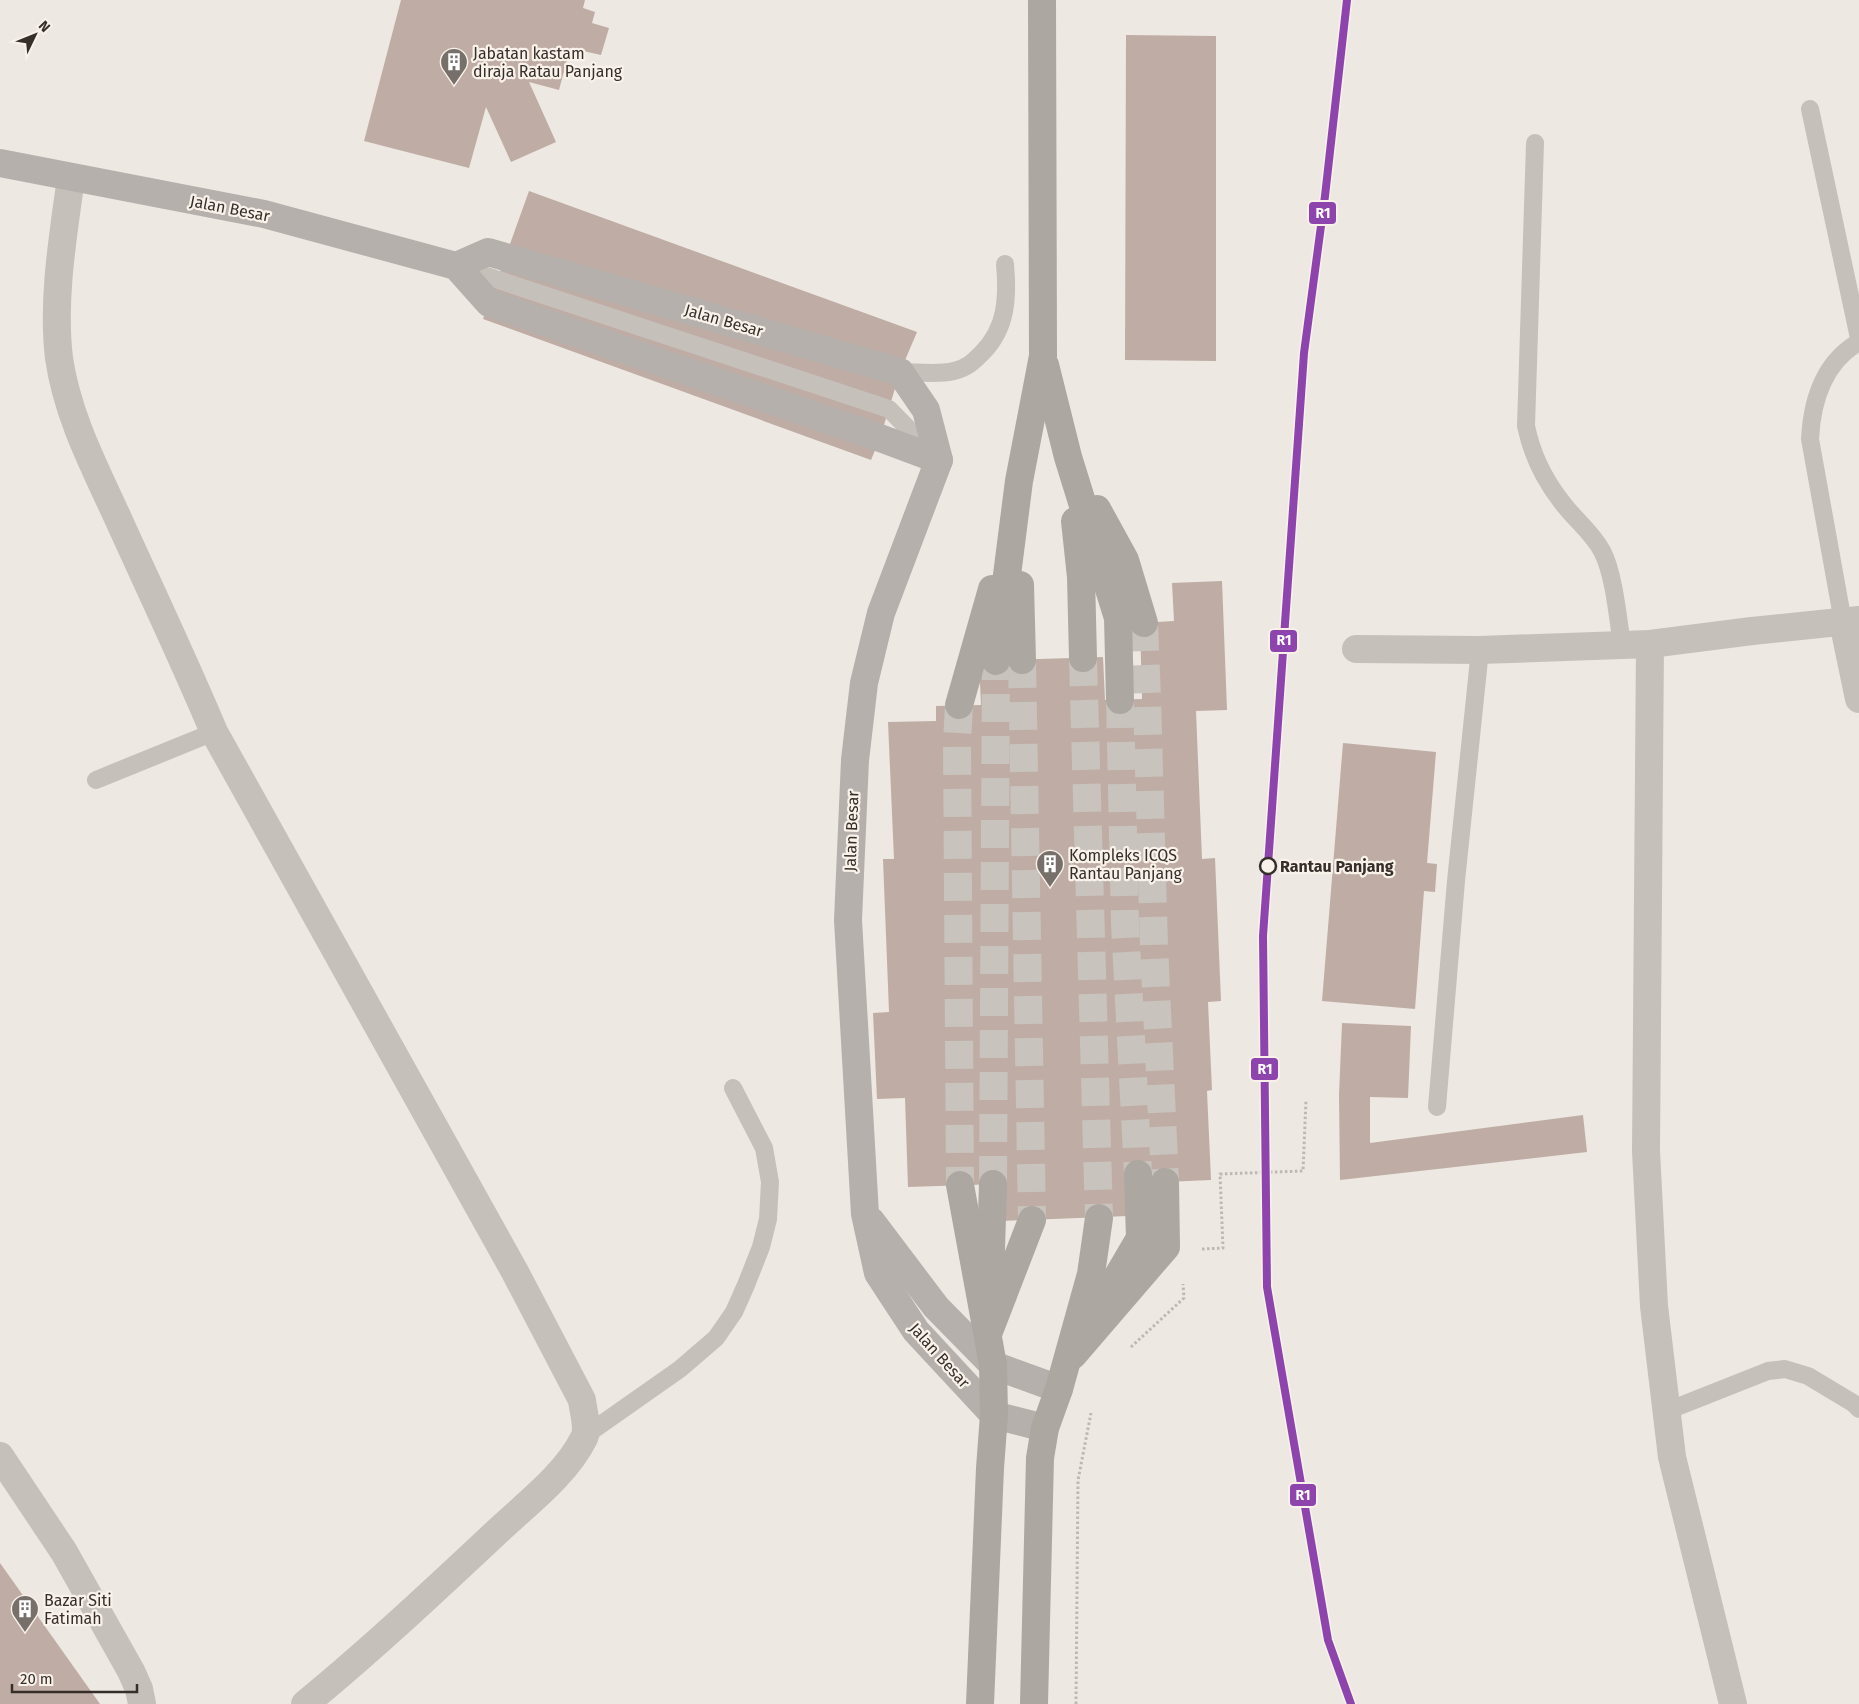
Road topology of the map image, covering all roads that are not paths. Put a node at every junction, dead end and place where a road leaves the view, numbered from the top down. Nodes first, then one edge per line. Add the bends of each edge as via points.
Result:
1 (1042, 0) edge
2 (1810, 109) dead end
3 (1535, 143) dead end
4 (0, 163) edge
5 (71, 178) junction
6 (1005, 264) dead end
7 (456, 266) junction
8 (1859, 340) edge
9 (1043, 356) junction
10 (900, 372) junction
11 (1068, 457) junction
12 (939, 460) junction
13 (1017, 501) junction
14 (1851, 621) edge
15 (1144, 623) tunnel mouth
16 (1650, 644) junction
17 (1622, 645) junction
18 (1356, 649) dead end
19 (1480, 650) junction
20 (1083, 658) tunnel mouth
21 (1009, 660) tunnel mouth
22 (1859, 699) edge
23 (1120, 700) tunnel mouth
24 (959, 705) tunnel mouth
25 (214, 732) junction
26 (96, 780) dead end
27 (733, 1088) dead end
28 (1437, 1107) dead end
29 (1138, 1174) tunnel mouth
30 (1165, 1182) tunnel mouth
31 (993, 1184) tunnel mouth
32 (960, 1185) tunnel mouth
33 (865, 1214) junction
34 (1099, 1218) tunnel mouth
35 (1032, 1220) tunnel mouth
36 (988, 1334) junction
37 (1067, 1362) junction
38 (993, 1365) junction
39 (1060, 1389) junction
40 (1859, 1409) edge
41 (1667, 1410) junction
42 (994, 1414) junction
43 (1045, 1428) junction
44 (586, 1435) junction
45 (0, 1456) edge
46 (142, 1704) edge
47 (305, 1704) edge
48 (980, 1704) edge
49 (1034, 1704) edge
50 (1734, 1704) edge

1 - 9 highway
2 - 8 lane
3 - 17 lane via 1526,426 1536,464 1561,502 1602,551 1610,575
4 - 5 main road, Jalan Besar
5 - 7 main road, Jalan Besar via 264,214
5 - 25 street via 61,248 57,318 59,358 66,394 85,447 180,650
6 - 10 lane via 1007,291 1001,325 990,345 970,366 952,371
7 - 10 main road, Jalan Besar via 488,252
7 - 12 main road via 489,303
8 - 14 lane via 1833,366 1817,397 1810,439
9 - 11 highway
9 - 13 highway
10 - 12 main road via 926,410
11 - 15 highway via 1125,560
11 - 20 highway via 1081,577
11 - 23 highway via 1118,618
12 - 33 main road, Jalan Besar via 881,613 864,683 854,760 848,920
13 - 21 highway
13 - 24 highway
14 - 16 street
14 - 22 street
16 - 17 street
16 - 41 street via 1646,1151 1654,1306
17 - 19 street
18 - 19 street
19 - 28 lane
25 - 26 lane
25 - 44 street via 524,1290 582,1400
27 - 44 lane via 764,1148 770,1182 768,1219 746,1285 734,1312 716,1338 680,1369
29 - 37 highway via 1140,1238
30 - 37 highway via 1166,1247
31 - 36 highway
32 - 36 highway
33 - 38 main road, Jalan Besar via 936,1307
33 - 42 main road, Jalan Besar via 878,1273 916,1332
34 - 37 highway via 1091,1274
35 - 36 highway
36 - 38 highway
37 - 39 highway
38 - 39 main road, Jalan Besar
38 - 42 highway
39 - 43 highway
40 - 41 lane via 1808,1376 1785,1369 1768,1371
41 - 50 street via 1672,1457
42 - 43 main road
42 - 48 highway
43 - 49 highway via 1040,1458
44 - 47 street via 558,1474 343,1673
45 - 46 street via 69,1560 131,1671

